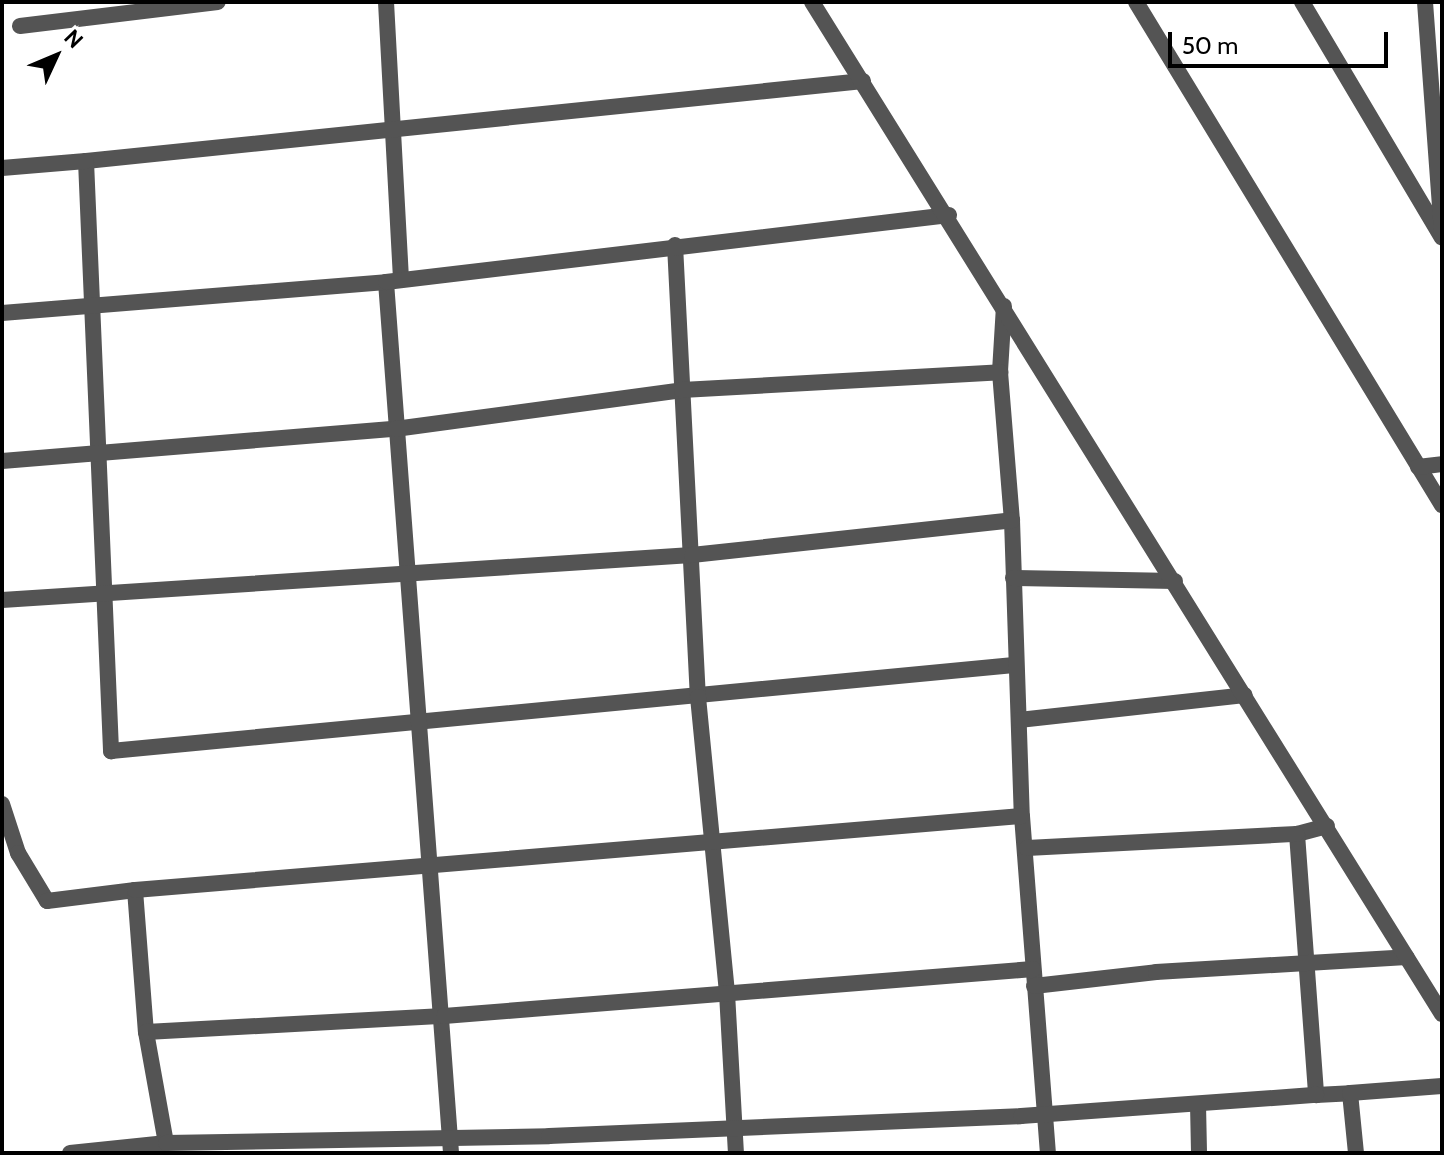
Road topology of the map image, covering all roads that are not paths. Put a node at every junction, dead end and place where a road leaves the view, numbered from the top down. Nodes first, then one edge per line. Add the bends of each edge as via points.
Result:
1 (218, 2) edge
2 (386, 2) edge
3 (812, 2) edge
4 (1136, 2) edge
5 (1302, 2) edge
6 (1425, 2) edge
7 (20, 26) dead end
8 (863, 81) junction
9 (394, 129) junction
10 (86, 161) junction
11 (2, 168) edge
12 (949, 215) junction
13 (1442, 236) edge
14 (675, 245) junction
15 (393, 281) junction
16 (1004, 306) junction
17 (91, 308) junction
18 (2, 313) edge
19 (1000, 372) junction
20 (682, 390) junction
21 (395, 429) junction
22 (102, 456) junction
23 (2, 461) edge
24 (1442, 464) edge
25 (1418, 467) junction
26 (1442, 505) edge
27 (1012, 520) junction
28 (692, 555) junction
29 (411, 571) junction
30 (1013, 578) junction
31 (1175, 581) junction
32 (104, 591) junction
33 (2, 600) edge
34 (1014, 665) junction
35 (1245, 695) junction
36 (698, 697) junction
37 (420, 720) junction
38 (1019, 720) junction
39 (2, 804) edge
40 (1022, 816) junction
41 (1327, 826) junction
42 (1297, 834) junction
43 (710, 840) junction
44 (1027, 848) junction
45 (430, 865) junction
46 (135, 890) junction
47 (1407, 957) junction
48 (1307, 962) junction
49 (1033, 978) junction
50 (727, 993) junction
51 (1442, 1014) edge
52 (444, 1016) junction
53 (146, 1032) junction
54 (1442, 1086) edge
55 (1350, 1093) junction
56 (1316, 1095) junction
57 (1198, 1104) junction
58 (1047, 1114) junction
59 (734, 1128) junction
60 (166, 1143) junction
61 (450, 1146) edge
62 (70, 1153) edge
63 (736, 1153) edge
64 (1048, 1153) edge
65 (1199, 1153) edge
66 (1356, 1153) edge

1 - 7 street
2 - 9 street
3 - 8 street
4 - 25 street
5 - 13 street
6 - 13 street
8 - 9 street
8 - 12 street
9 - 10 street
9 - 15 street
10 - 11 street
10 - 17 street
12 - 14 street
12 - 16 street
14 - 15 street
14 - 20 street
15 - 17 street
15 - 21 street
16 - 19 street
16 - 31 street
17 - 18 street
17 - 22 street
19 - 20 street
19 - 27 street
20 - 21 street
20 - 28 street
21 - 22 street
21 - 29 street
22 - 23 street
22 - 32 street
24 - 25 street
25 - 26 street
27 - 28 street
27 - 30 street
28 - 29 street
28 - 36 street
29 - 32 street
29 - 37 street
30 - 31 street
30 - 34 street
31 - 35 street
32 - 33 street
32 - 37 street via 111,751
34 - 36 street
34 - 38 street
35 - 38 street
35 - 41 street
36 - 37 street
36 - 43 street
37 - 45 street
38 - 40 street
39 - 46 street via 18,853 47,901
40 - 43 street
40 - 44 street
41 - 42 street
41 - 47 street
42 - 44 street
42 - 48 street
43 - 45 street
43 - 50 street
44 - 49 street
45 - 46 street
45 - 52 street
46 - 53 street
47 - 48 street
47 - 51 street
48 - 49 street
48 - 56 street
49 - 50 street
49 - 58 street
50 - 52 street
50 - 59 street
52 - 53 street
52 - 61 street
53 - 60 street
54 - 55 street
55 - 56 street
55 - 66 street
56 - 57 street
57 - 58 street
57 - 65 street
58 - 59 street
58 - 64 street
59 - 61 street
59 - 63 street
60 - 61 street
60 - 62 street

